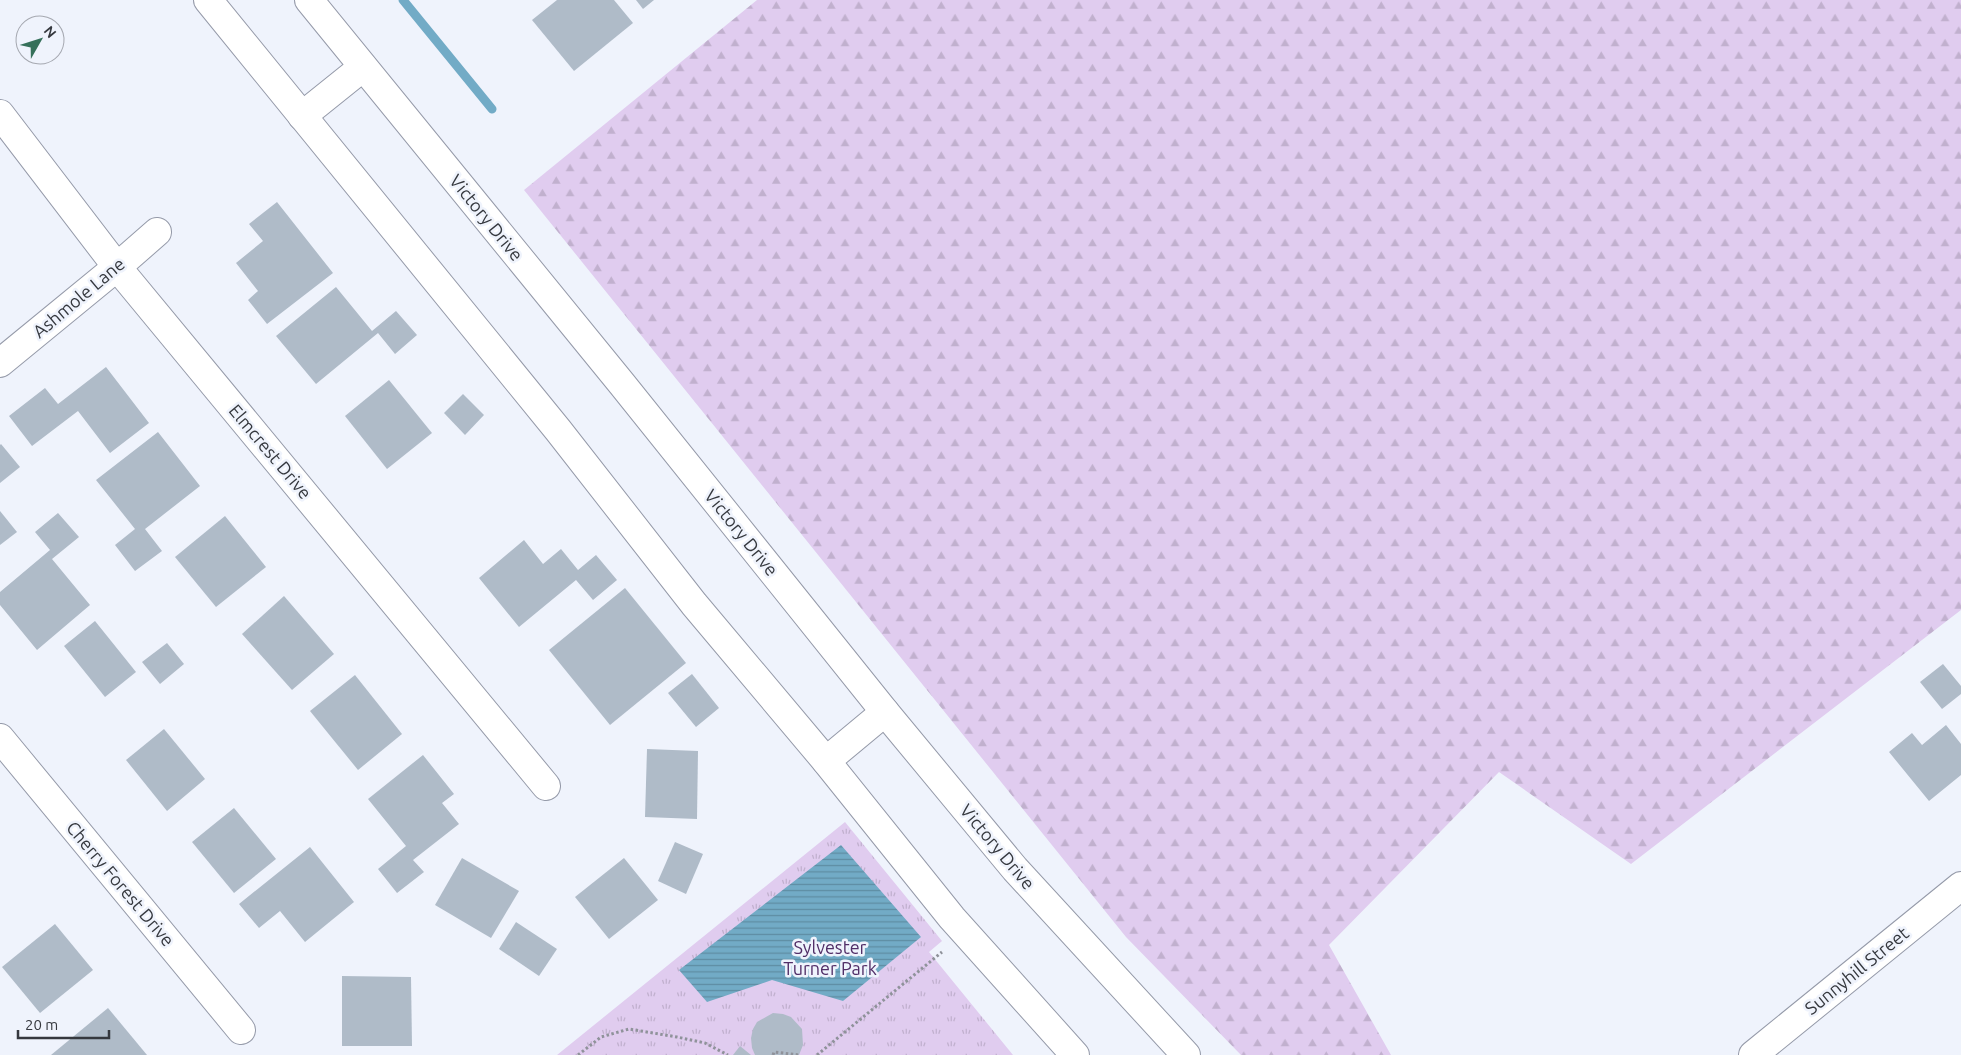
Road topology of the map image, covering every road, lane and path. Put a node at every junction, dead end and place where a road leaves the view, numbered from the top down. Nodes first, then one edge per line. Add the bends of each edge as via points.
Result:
1 (208, 0) edge
2 (309, 0) edge
3 (363, 67) junction
4 (0, 114) edge
5 (302, 116) junction
6 (157, 232) dead end
7 (117, 267) junction
8 (0, 363) edge
9 (885, 712) junction
10 (0, 738) edge
11 (826, 760) junction
12 (546, 786) dead end
13 (1961, 886) edge
14 (965, 933) junction
15 (241, 1030) dead end
16 (578, 1055) edge
17 (728, 1055) edge
18 (773, 1055) edge
19 (799, 1055) edge
20 (818, 1055) edge
21 (1075, 1055) edge
22 (1186, 1055) edge
23 (1754, 1055) edge

1 - 5 main road
2 - 3 main road, Victory Drive
3 - 5 main road
3 - 9 main road, Victory Drive
4 - 7 main road, Elmcrest Drive
5 - 11 main road via 558,430 694,604
6 - 7 main road, Ashmole Lane
7 - 8 main road, Ashmole Lane
7 - 12 main road, Elmcrest Drive
9 - 11 main road
9 - 22 main road, Victory Drive via 1015,869
10 - 15 main road, Cherry Forest Drive
11 - 14 main road
13 - 23 main road, Sunnyhill Street
14 - 20 path
14 - 21 main road
16 - 17 path via 601,1037 628,1029 705,1043
18 - 19 path via 774,1052

